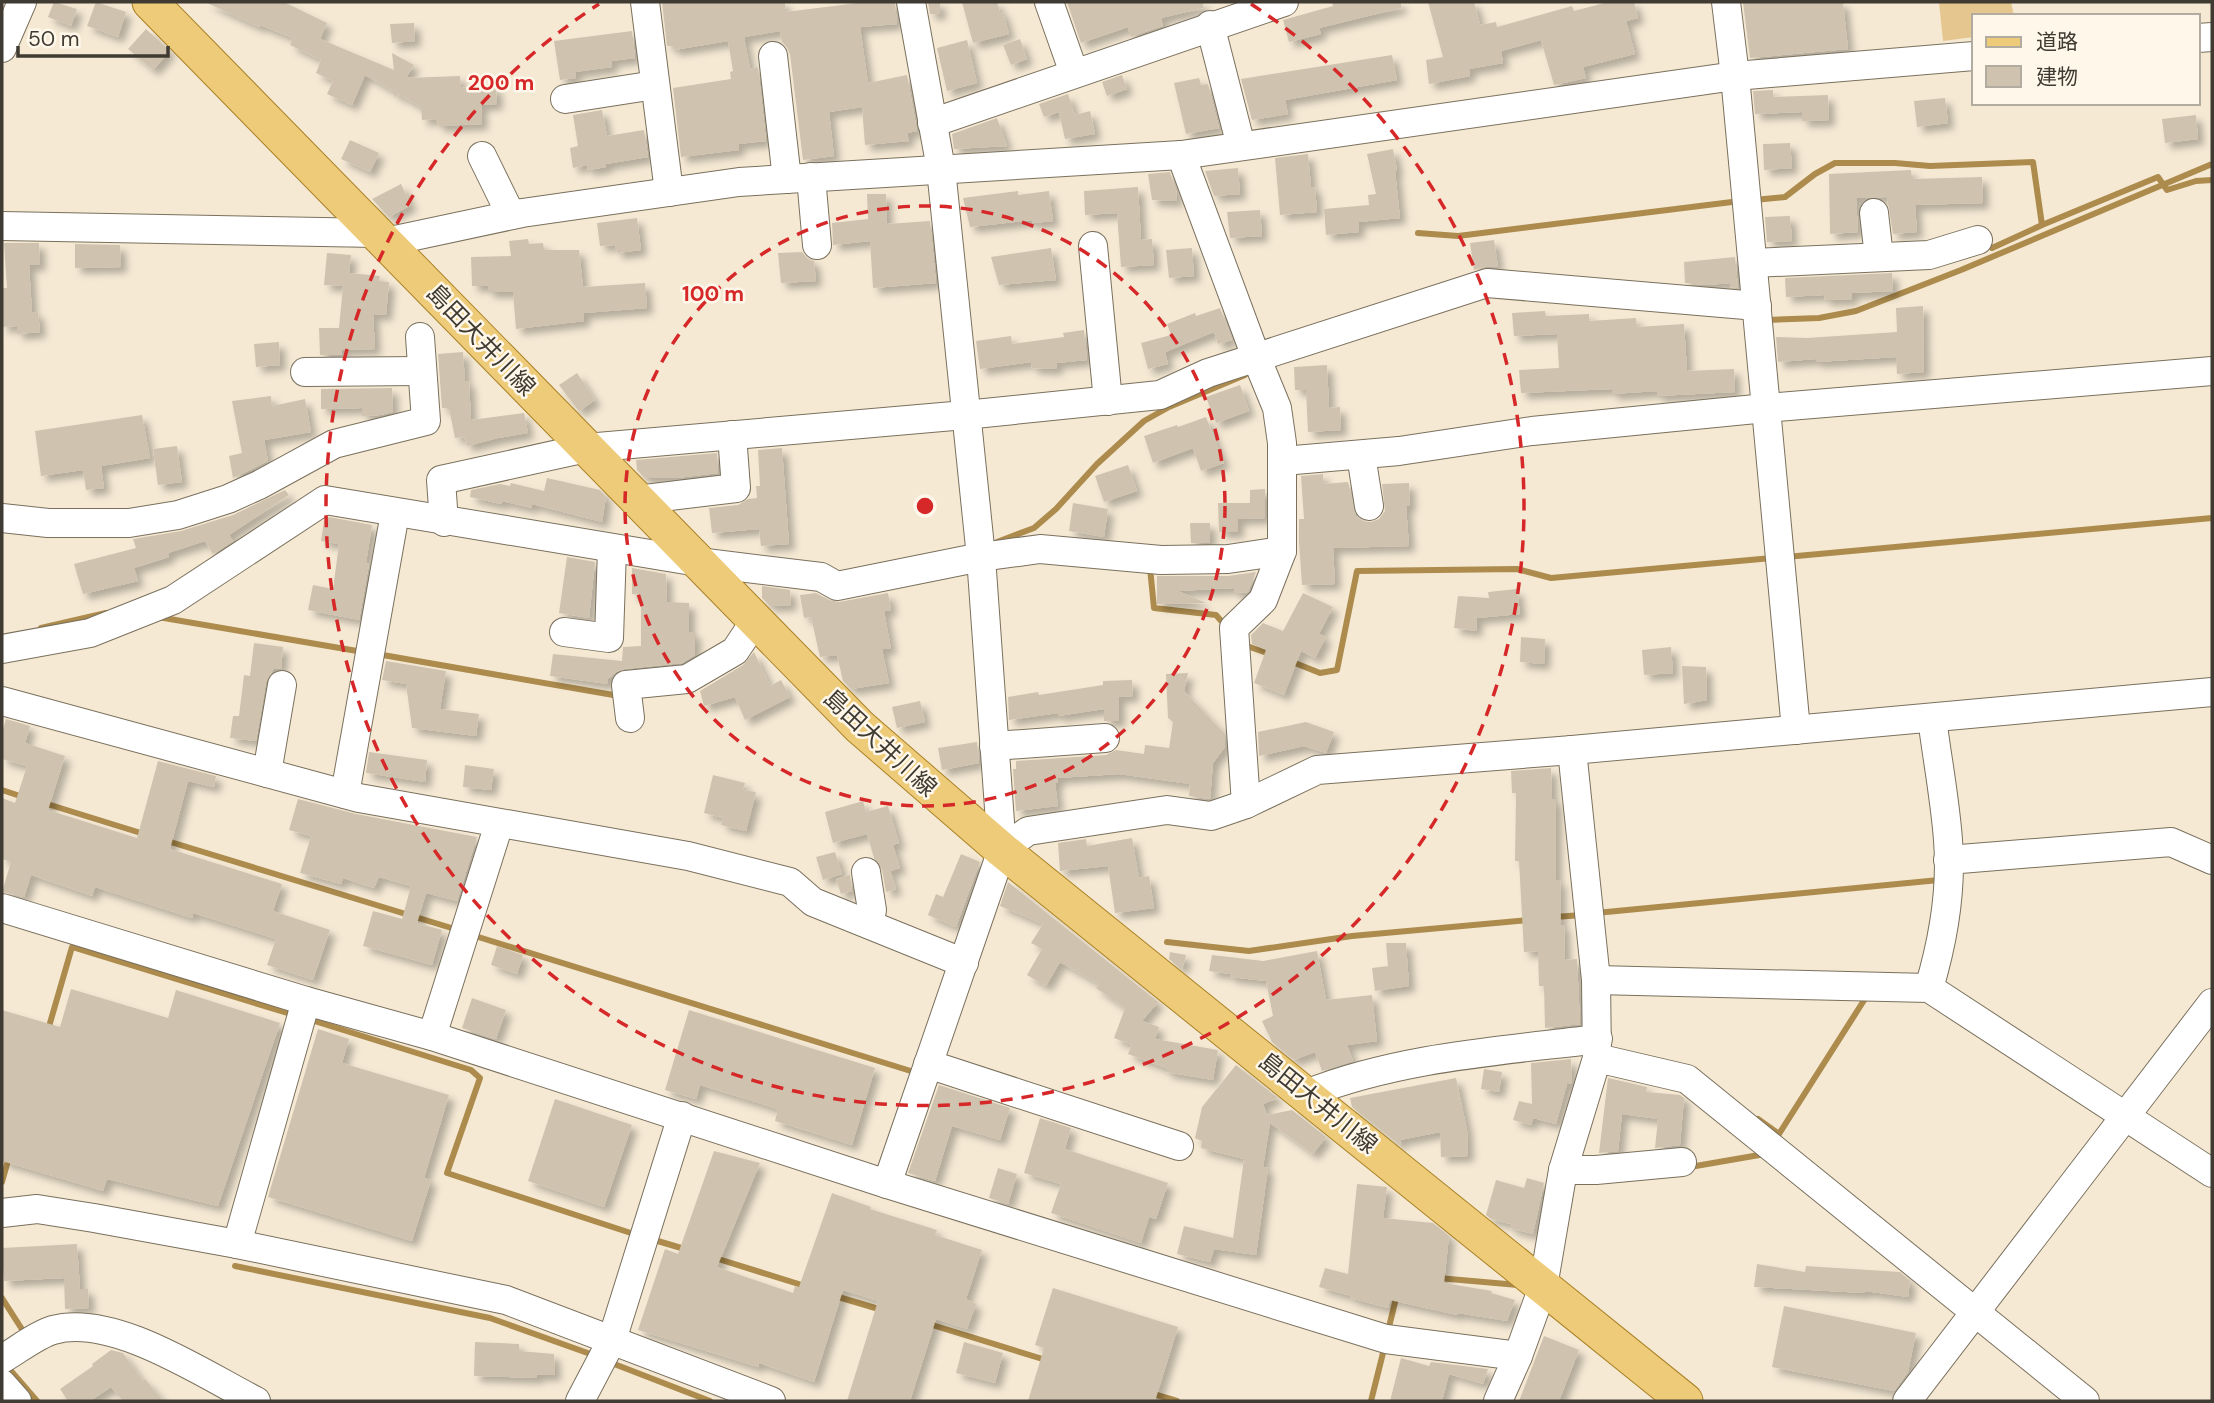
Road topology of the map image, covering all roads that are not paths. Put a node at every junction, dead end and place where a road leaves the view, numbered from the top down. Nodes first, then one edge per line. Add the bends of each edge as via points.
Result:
1 (150, 2) edge
2 (645, 2) edge
3 (911, 2) edge
4 (1049, 2) edge
5 (1283, 2) edge
6 (1726, 2) edge
7 (13, 8) edge
8 (1210, 25) junction
9 (2, 48) edge
10 (773, 56) dead end
11 (1972, 57) edge
12 (1074, 73) junction
13 (1735, 76) junction
14 (655, 85) junction
15 (565, 99) dead end
16 (932, 123) junction
17 (1241, 146) junction
18 (1181, 155) junction
19 (482, 156) dead end
20 (941, 169) junction
21 (799, 178) junction
22 (669, 192) junction
23 (1874, 214) dead end
24 (511, 215) junction
25 (2, 226) edge
26 (381, 237) junction
27 (1979, 240) dead end
28 (817, 245) dead end
29 (1093, 246) dead end
30 (1880, 257) junction
31 (1753, 262) junction
32 (1757, 306) junction
33 (420, 337) dead end
34 (1256, 357) junction
35 (421, 371) junction
36 (2212, 371) edge
37 (305, 372) dead end
38 (1108, 401) junction
39 (1766, 408) junction
40 (965, 415) junction
41 (732, 435) junction
42 (586, 447) junction
43 (1362, 455) junction
44 (1283, 461) junction
45 (637, 500) junction
46 (1369, 506) dead end
47 (395, 513) junction
48 (2, 518) edge
49 (444, 522) junction
50 (611, 548) junction
51 (1282, 551) junction
52 (981, 556) junction
53 (698, 562) junction
54 (755, 621) junction
55 (564, 632) dead end
56 (2, 649) edge
57 (282, 685) dead end
58 (2212, 692) edge
59 (2, 701) edge
60 (630, 718) dead end
61 (1932, 718) junction
62 (1796, 730) junction
63 (1105, 738) dead end
64 (994, 746) junction
65 (1572, 750) junction
66 (267, 773) junction
67 (345, 794) junction
68 (1245, 804) junction
69 (499, 824) junction
70 (1002, 850) junction
71 (1948, 860) junction
72 (2212, 860) edge
73 (866, 872) dead end
74 (2, 908) edge
75 (869, 925) junction
76 (964, 963) junction
77 (1596, 980) junction
78 (1929, 988) junction
79 (306, 1001) junction
80 (2212, 1003) edge
81 (432, 1036) junction
82 (1598, 1048) junction
83 (928, 1064) junction
84 (1306, 1094) junction
85 (682, 1116) junction
86 (2126, 1116) junction
87 (1179, 1146) dead end
88 (1682, 1161) dead end
89 (1563, 1170) junction
90 (2212, 1172) edge
91 (887, 1184) junction
92 (2, 1213) edge
93 (237, 1244) junction
94 (1543, 1287) junction
95 (1975, 1310) junction
96 (612, 1340) junction
97 (1518, 1356) junction
98 (2, 1359) edge
99 (2, 1384) edge
100 (17, 1401) edge
101 (256, 1401) edge
102 (580, 1401) edge
103 (771, 1401) edge
104 (1498, 1401) edge
105 (1685, 1401) edge
106 (1907, 1401) edge
107 (2085, 1401) edge

1 - 26 main road, 島田大井川線
2 - 14 street
3 - 16 street
4 - 12 street
5 - 8 street
6 - 13 street
7 - 9 street
8 - 12 street
8 - 17 street
10 - 21 street
11 - 13 street
12 - 16 street
13 - 17 street
13 - 31 street
14 - 15 street
14 - 22 street
16 - 20 street
17 - 18 street
18 - 20 street
18 - 34 street
19 - 24 street
20 - 21 street
20 - 40 street
21 - 22 street
21 - 28 street
22 - 24 street
23 - 30 street
24 - 26 street
25 - 26 street
26 - 42 main road, 島田大井川線
27 - 30 street via 1928,255
29 - 38 street
30 - 31 street
31 - 32 street
32 - 34 street via 1487,283
32 - 39 street
33 - 35 street
34 - 38 street via 1160,395
34 - 44 street via 1277,408
35 - 37 street
35 - 48 street via 426,421 334,444 228,499 178,515 129,523
36 - 39 street
38 - 40 street
39 - 43 street via 1532,431
39 - 62 street
40 - 41 street
40 - 52 street
41 - 42 street
41 - 45 street via 736,488
42 - 45 main road, 島田大井川線
42 - 49 street via 441,480
43 - 44 street
43 - 46 street
44 - 51 street
45 - 53 main road, 島田大井川線
47 - 49 street
47 - 56 street via 325,500 173,600 90,633
47 - 67 street
49 - 50 street
50 - 53 street
50 - 55 street via 609,638
51 - 52 street via 1228,559 1161,560 1040,549
51 - 68 street via 1263,600 1234,628
52 - 53 street via 837,586 821,577
52 - 64 street
53 - 54 main road, 島田大井川線
54 - 60 street via 735,650 687,679 626,685
54 - 70 main road, 島田大井川線 via 860,727
57 - 66 street
58 - 61 street
59 - 66 street
61 - 62 street
61 - 71 street
62 - 65 street
63 - 64 street
64 - 70 street
65 - 68 street via 1317,770
65 - 77 street
66 - 67 street
67 - 69 street
68 - 70 street via 1211,816 1167,810 1028,831
69 - 75 street via 688,856 790,882 813,902
69 - 81 street
70 - 76 street
70 - 84 main road, 島田大井川線
71 - 72 street via 2171,842
71 - 78 street via 1938,957
73 - 75 street via 872,910
74 - 79 street
75 - 76 street
76 - 83 street
77 - 78 street
77 - 82 street
78 - 86 street
79 - 81 street
79 - 93 street
80 - 86 street
81 - 85 street
82 - 84 street via 1423,1060
82 - 89 street
82 - 95 street via 1687,1079
83 - 87 street
83 - 91 street
84 - 94 main road, 島田大井川線
85 - 91 street
85 - 96 street
86 - 90 street
86 - 95 street
88 - 89 street
89 - 94 street
91 - 97 street via 1386,1339
92 - 93 street via 37,1209
93 - 96 street via 506,1300
94 - 97 street
94 - 105 main road, 島田大井川線
95 - 106 street
95 - 107 street
96 - 102 street
96 - 103 street
97 - 104 street
98 - 101 street via 52,1331 83,1325 132,1337
99 - 100 street

